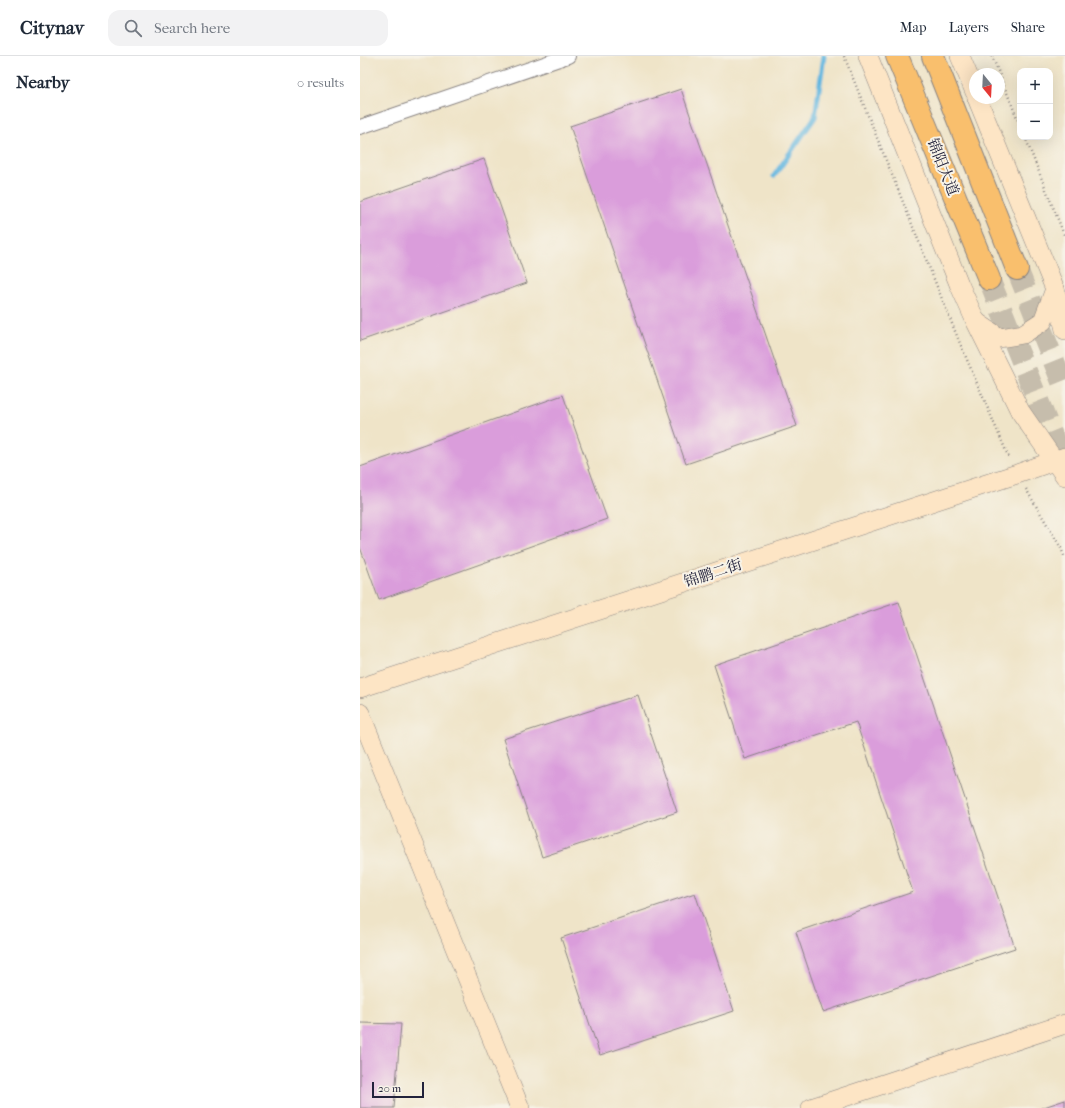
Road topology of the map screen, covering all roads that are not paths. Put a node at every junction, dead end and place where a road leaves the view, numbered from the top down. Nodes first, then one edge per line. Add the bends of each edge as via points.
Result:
1 (568, 56) edge
2 (868, 56) edge
3 (897, 56) edge
4 (933, 56) edge
5 (960, 56) edge
6 (969, 78) edge
7 (980, 104) edge
8 (360, 127) edge
9 (1017, 269) tunnel mouth
10 (989, 279) tunnel mouth
11 (1055, 289) junction
12 (976, 322) junction
13 (1065, 330) edge
14 (1062, 464) edge
15 (360, 688) edge
16 (360, 714) edge
17 (1065, 1024) edge
18 (520, 1108) edge
19 (811, 1108) edge

1 - 8 street
2 - 12 street
3 - 10 highway, 锦阳大道
4 - 9 highway, 锦阳大道
5 - 6 street
7 - 11 street
11 - 12 street via 1043,321 1023,334 1000,338
11 - 13 street
12 - 14 street via 1020,411
14 - 15 street, 锦鹏二街
16 - 18 street
17 - 19 street

